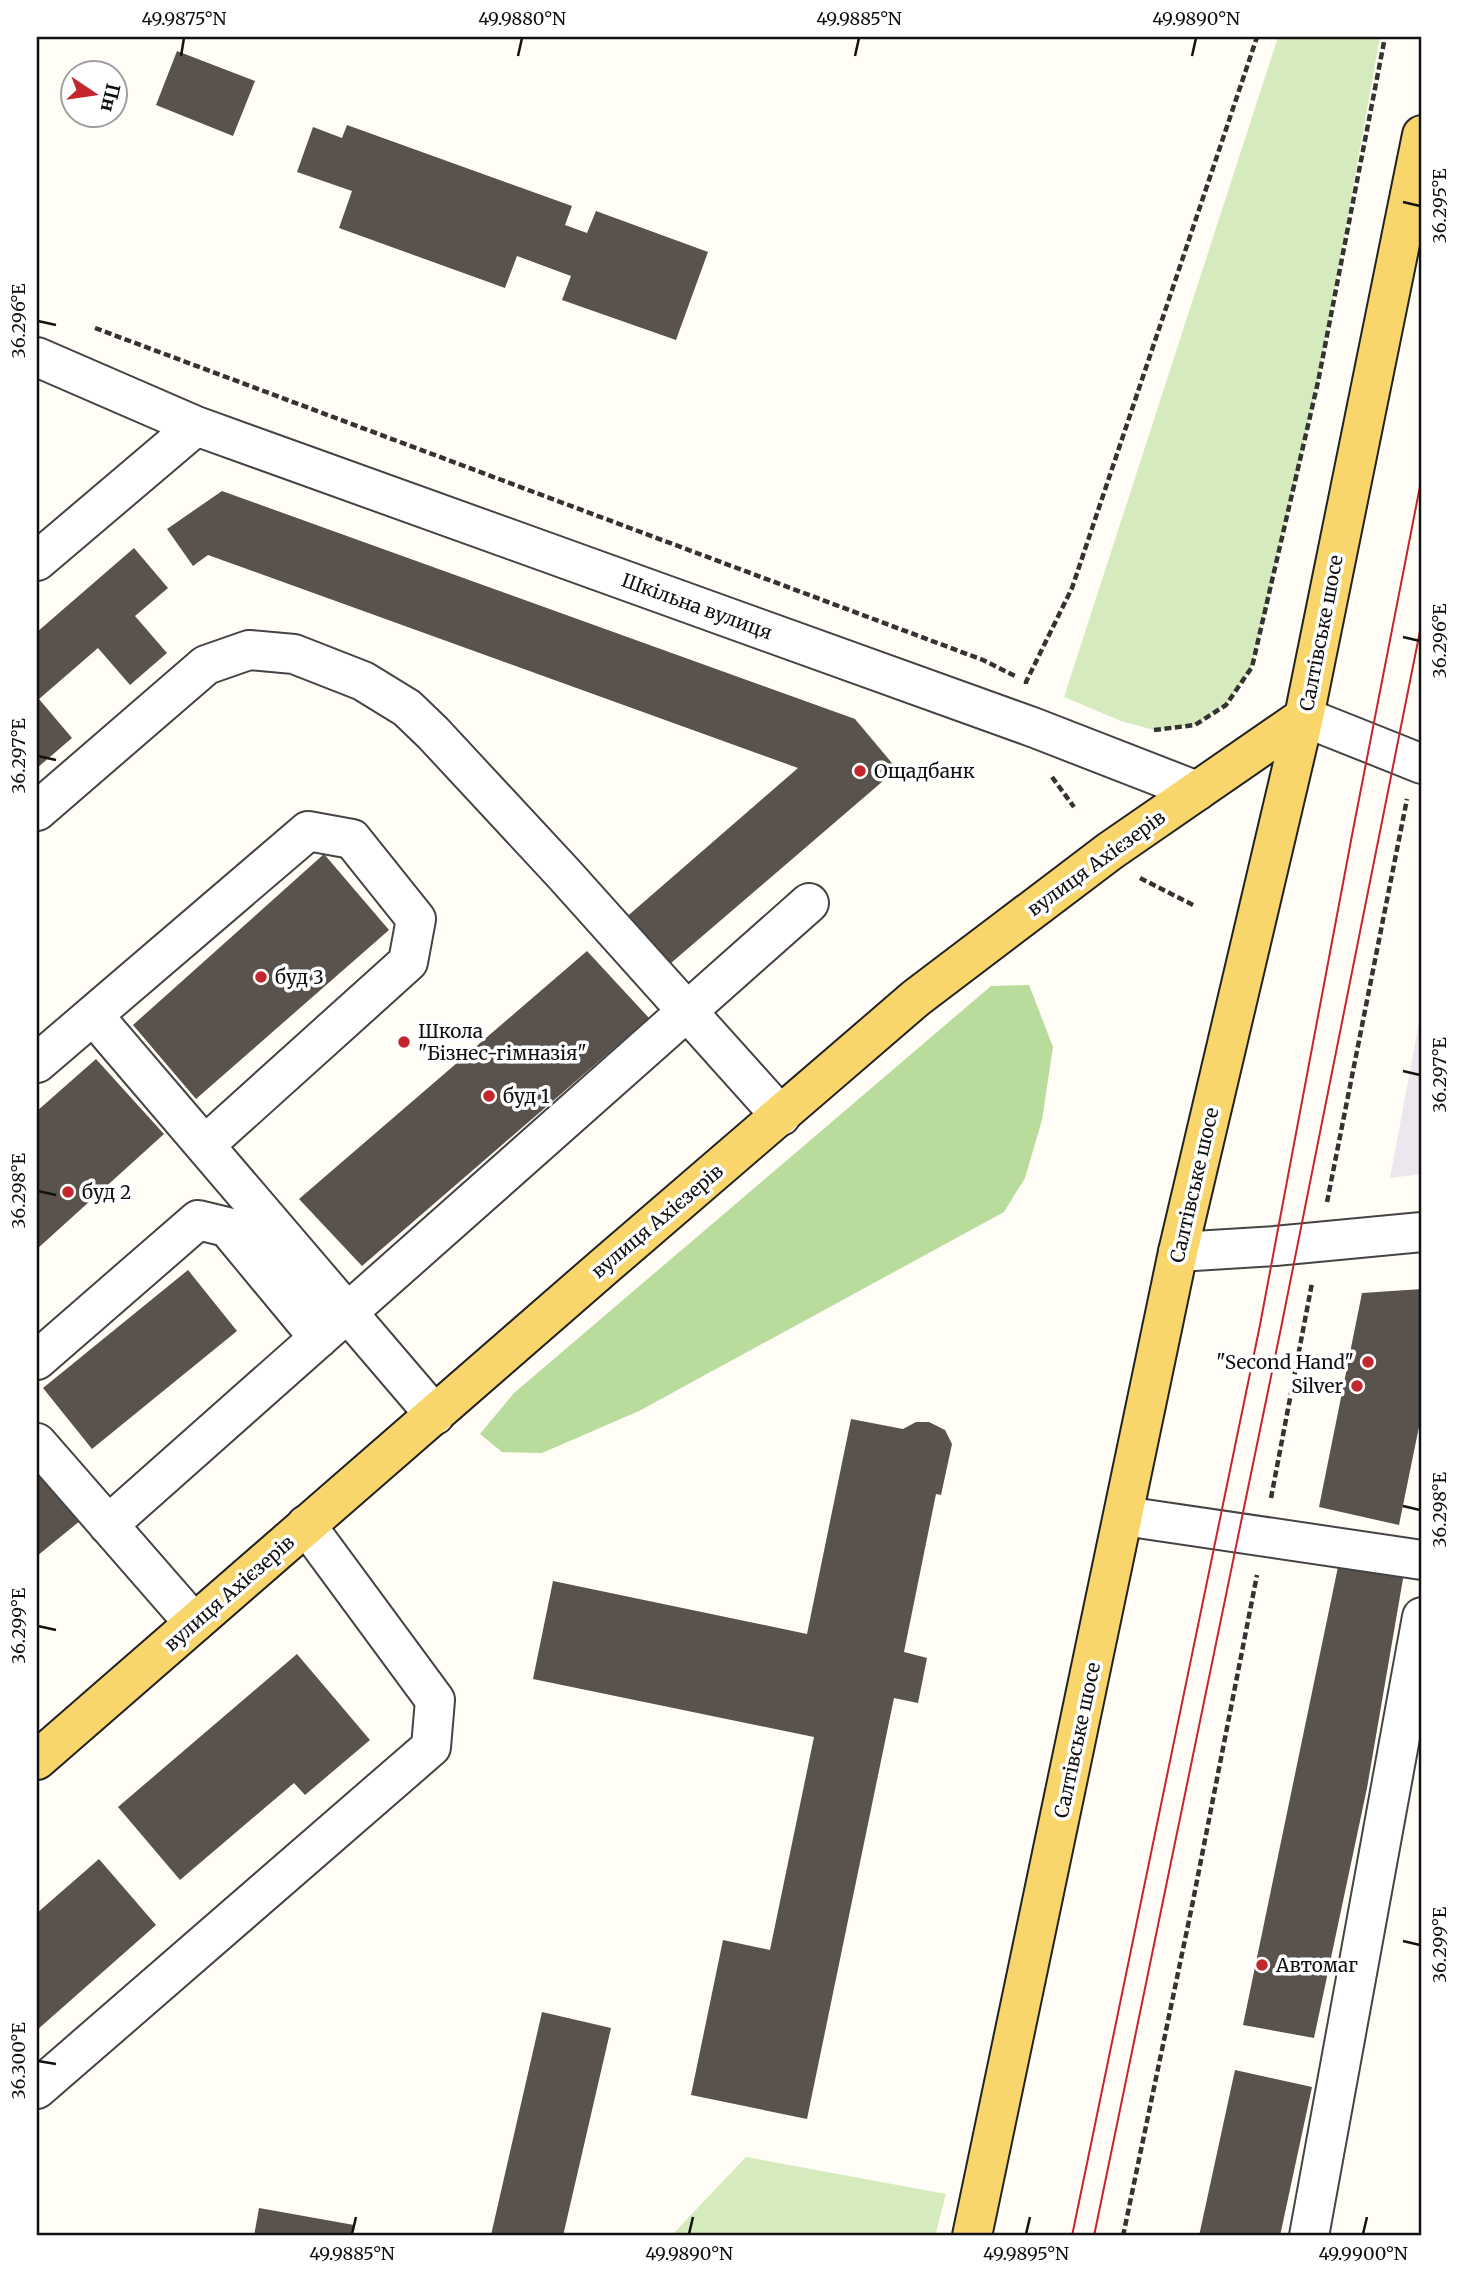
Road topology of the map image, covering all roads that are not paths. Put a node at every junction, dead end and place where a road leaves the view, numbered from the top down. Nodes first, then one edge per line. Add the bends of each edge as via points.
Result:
1 (1422, 135) edge
2 (37, 357) edge
3 (195, 426) junction
4 (37, 561) edge
5 (1304, 717) junction
6 (1419, 762) edge
7 (1197, 791) junction
8 (37, 811) edge
9 (809, 903) dead end
10 (688, 1011) junction
11 (93, 1015) junction
12 (37, 1063) edge
13 (781, 1116) junction
14 (205, 1145) junction
15 (241, 1215) junction
16 (1422, 1232) edge
17 (1178, 1252) junction
18 (319, 1338) junction
19 (37, 1360) edge
20 (435, 1415) junction
21 (37, 1443) edge
22 (1124, 1516) junction
23 (108, 1525) junction
24 (306, 1525) junction
25 (1422, 1560) edge
26 (1422, 1617) edge
27 (194, 1623) junction
28 (37, 1760) edge
29 (37, 2089) edge
30 (972, 2236) edge
31 (1309, 2236) edge

1 - 5 main road, Салтівське шосе
2 - 3 street, Шкільна вулиця
3 - 4 street
3 - 7 street, Шкільна вулиця via 1035,728
5 - 6 street
5 - 7 main road, вулиця Ахієзерів
5 - 17 main road, Салтівське шосе
7 - 13 main road, вулиця Ахієзерів via 1110,850 916,998
8 - 10 street via 206,665 249,650 295,654 363,681 407,708
9 - 10 street
10 - 13 street
10 - 18 street
11 - 12 street
11 - 14 street
11 - 14 street via 308,831 352,839 416,919 408,962
13 - 20 main road, вулиця Ахієзерів
14 - 15 street
15 - 18 street
15 - 19 street via 198,1220
15 - 20 street
16 - 17 street
17 - 22 main road, Салтівське шосе
18 - 23 street
20 - 24 main road, вулиця Ахієзерів
21 - 23 street
22 - 25 street
22 - 30 main road, Салтівське шосе
23 - 27 street
24 - 27 main road, вулиця Ахієзерів
24 - 29 street via 435,1700 431,1747
26 - 31 street
27 - 28 main road, вулиця Ахієзерів

